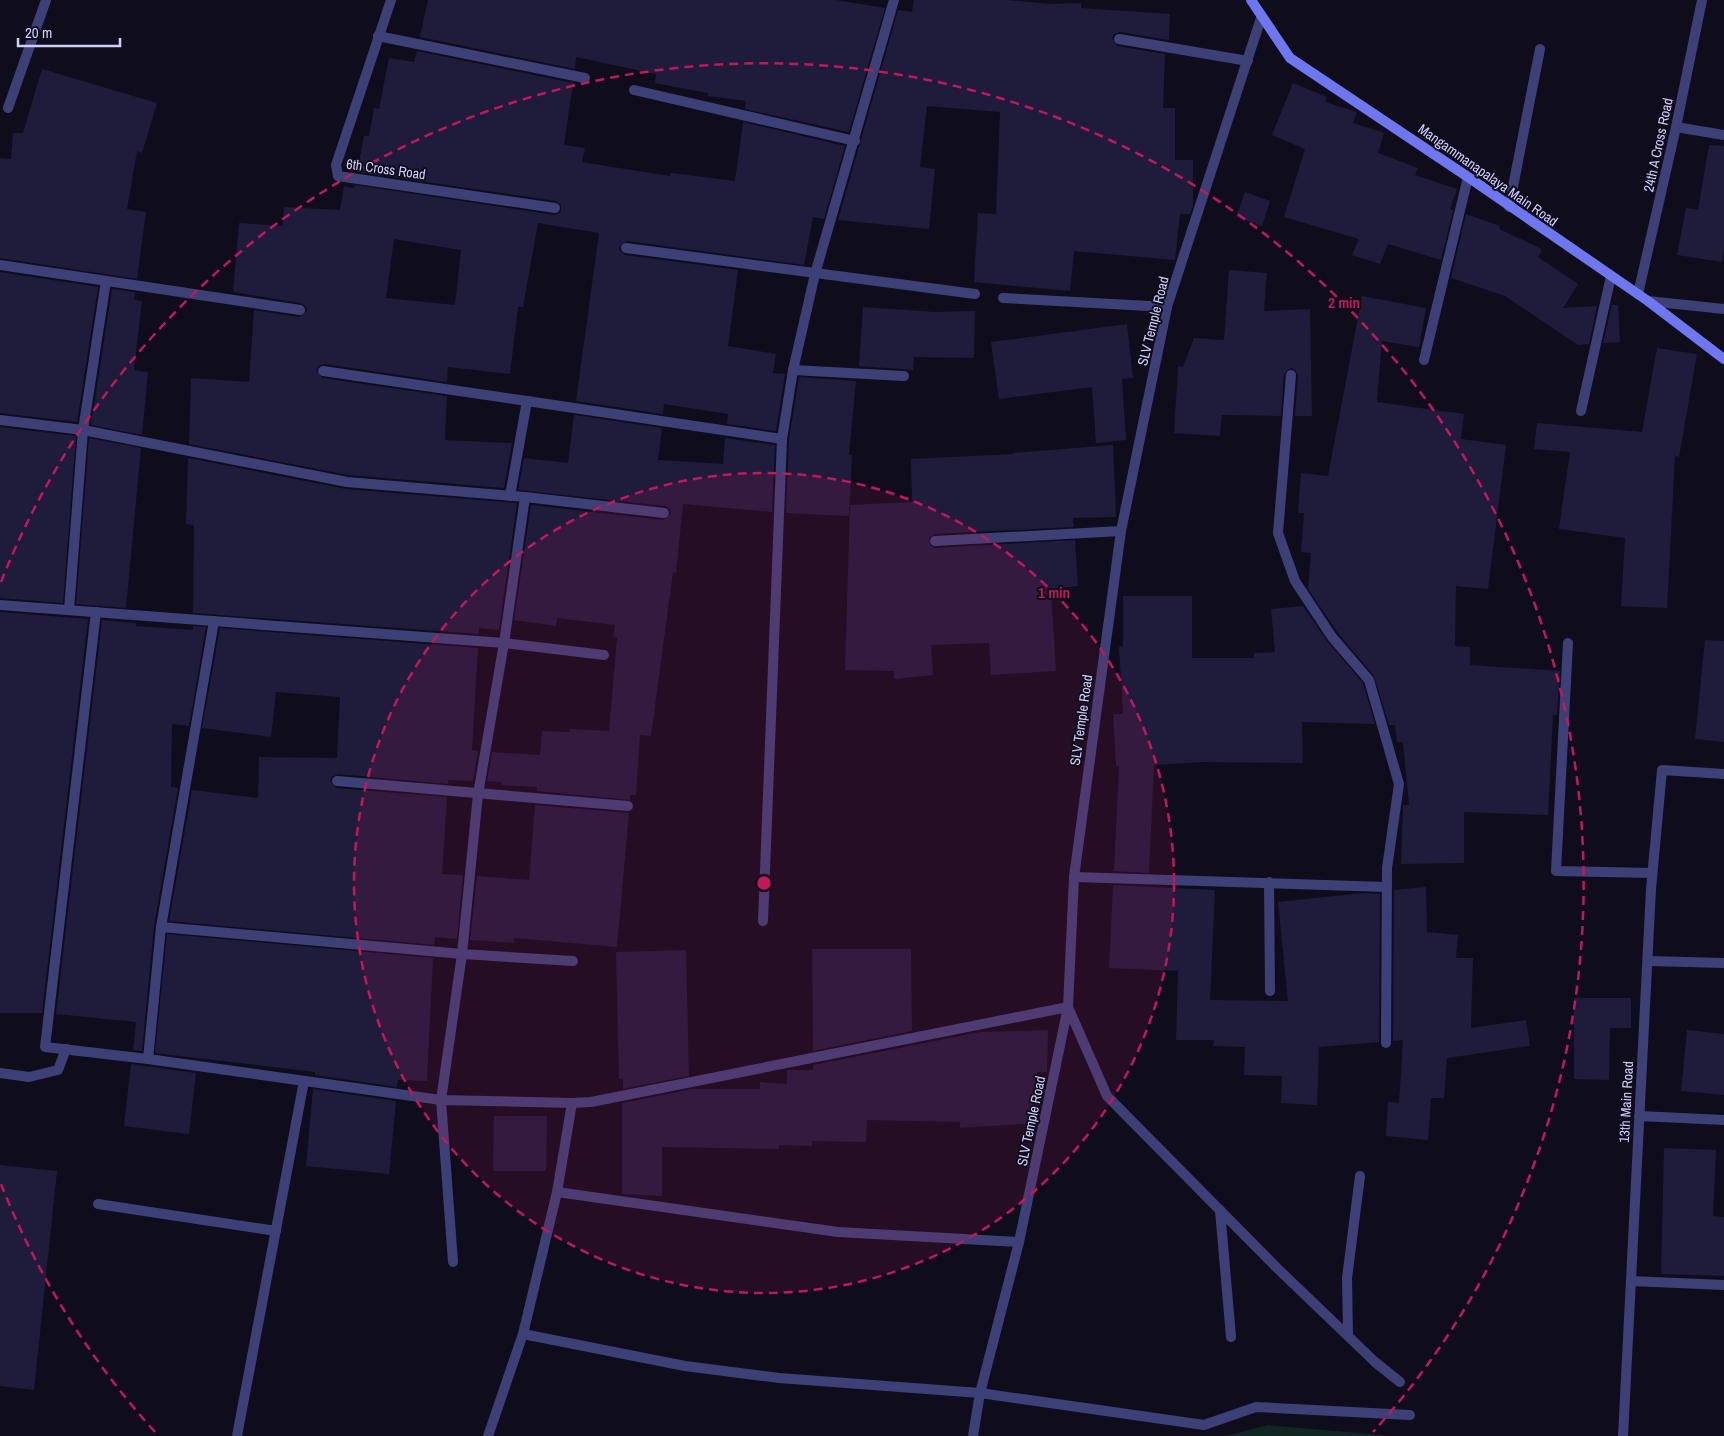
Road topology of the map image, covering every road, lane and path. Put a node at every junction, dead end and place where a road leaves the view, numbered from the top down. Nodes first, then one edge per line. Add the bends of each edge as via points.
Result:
1 (46, 0) edge
2 (391, 0) edge
3 (894, 0) edge
4 (1251, 0) edge
5 (1702, 0) edge
6 (1262, 18) junction
7 (378, 36) junction
8 (1119, 39) dead end
9 (1540, 49) dead end
10 (1248, 61) junction
11 (585, 78) dead end
12 (634, 90) dead end
13 (8, 108) dead end
14 (1676, 127) junction
15 (1724, 135) edge
16 (855, 141) junction
17 (1468, 177) junction
18 (1509, 207) junction
19 (555, 208) dead end
20 (626, 248) dead end
21 (0, 265) edge
22 (815, 274) junction
23 (1612, 276) junction
24 (106, 281) junction
25 (974, 294) dead end
26 (1638, 294) junction
27 (1003, 298) dead end
28 (1648, 302) junction
29 (1167, 307) junction
30 (1724, 309) edge
31 (300, 310) dead end
32 (1724, 359) edge
33 (1424, 360) dead end
34 (793, 370) junction
35 (323, 371) dead end
36 (1291, 375) dead end
37 (904, 376) dead end
38 (527, 401) junction
39 (1581, 412) dead end
40 (0, 420) edge
41 (83, 430) junction
42 (782, 440) junction
43 (510, 496) junction
44 (525, 497) junction
45 (664, 513) dead end
46 (1121, 530) junction
47 (935, 541) dead end
48 (0, 605) edge
49 (68, 610) junction
50 (96, 612) junction
51 (214, 621) junction
52 (504, 643) junction
53 (1568, 643) dead end
54 (604, 655) dead end
55 (1724, 774) edge
56 (337, 781) dead end
57 (478, 794) junction
58 (628, 806) dead end
59 (1652, 873) junction
60 (1074, 877) junction
61 (1269, 882) junction
62 (1386, 887) junction
63 (763, 921) dead end
64 (161, 927) junction
65 (462, 954) junction
66 (573, 961) dead end
67 (1648, 961) junction
68 (1724, 963) edge
69 (1270, 992) dead end
70 (1068, 1007) junction
71 (1386, 1043) dead end
72 (66, 1049) junction
73 (148, 1059) junction
74 (0, 1073) edge
75 (304, 1081) junction
76 (441, 1100) junction
77 (572, 1103) junction
78 (1639, 1116) junction
79 (1724, 1120) edge
80 (1360, 1176) dead end
81 (557, 1192) junction
82 (98, 1204) dead end
83 (1220, 1210) junction
84 (276, 1230) junction
85 (1019, 1242) junction
86 (453, 1262) dead end
87 (1631, 1281) junction
88 (1724, 1285) edge
89 (523, 1334) junction
90 (1348, 1336) junction
91 (1231, 1337) dead end
92 (1400, 1382) dead end
93 (980, 1393) junction
94 (1410, 1415) dead end
95 (237, 1436) edge
96 (488, 1436) edge
97 (973, 1436) edge
98 (1623, 1436) edge

1 - 13 street
2 - 7 street, 6th Cross Road
3 - 16 street
4 - 6 street, Mangammanapalaya Main Road
5 - 14 street, 24th A Cross Road
6 - 10 street, SLV Temple Road
6 - 17 street, Mangammanapalaya Main Road via 1290,58
7 - 11 street
7 - 19 street, 6th Cross Road via 336,164 338,176
8 - 10 street
9 - 18 street
10 - 29 street, SLV Temple Road
12 - 16 street
14 - 15 street
14 - 26 street, 24th A Cross Road
16 - 22 street
17 - 18 street, Mangammanapalaya Main Road
17 - 33 street
18 - 23 street, Mangammanapalaya Main Road
20 - 22 street
21 - 24 street
22 - 25 street
22 - 34 street
23 - 26 street, Mangammanapalaya Main Road
23 - 39 street
24 - 31 street
24 - 41 street
26 - 28 street, Mangammanapalaya Main Road
27 - 29 street
28 - 30 street
28 - 32 street, Mangammanapalaya Main Road
29 - 46 street, SLV Temple Road
34 - 37 street
34 - 42 street
35 - 38 street
36 - 62 street via 1278,533 1294,581 1332,637 1369,680 1399,784
38 - 42 street
38 - 43 street
40 - 41 street
41 - 43 street via 347,482
41 - 49 street
42 - 63 street
43 - 44 street
44 - 45 street
44 - 52 street
46 - 47 street
46 - 60 street, SLV Temple Road
48 - 49 street
49 - 50 street
50 - 51 street
50 - 72 street via 45,1047
51 - 52 street
51 - 64 street
52 - 54 street
52 - 57 street
53 - 59 street via 1556,871
55 - 59 street, 13th Main Road via 1662,770
56 - 57 street
57 - 58 street
57 - 65 street
59 - 67 street, 13th Main Road
60 - 61 street
60 - 70 street, SLV Temple Road
61 - 62 street
61 - 69 street
62 - 71 street
64 - 65 street
64 - 73 street
65 - 66 street
65 - 76 street
67 - 68 street
67 - 78 street, 13th Main Road
70 - 77 street via 592,1102
70 - 83 street via 1107,1096
70 - 85 street, SLV Temple Road
72 - 73 street
72 - 74 street via 58,1070 29,1077
73 - 75 street
75 - 76 street
75 - 84 street
76 - 77 street
76 - 86 street
77 - 81 street
78 - 79 street
78 - 87 street, 13th Main Road
80 - 90 street via 1347,1278
81 - 85 street via 838,1232
81 - 89 street
82 - 84 street
83 - 90 street
83 - 91 street
84 - 95 street
85 - 93 street, SLV Temple Road
87 - 88 street
87 - 98 street, 13th Main Road
89 - 93 street via 685,1366 779,1378
89 - 96 street
90 - 92 street
93 - 94 street via 1204,1426 1256,1407
93 - 97 street, SLV Temple Road

